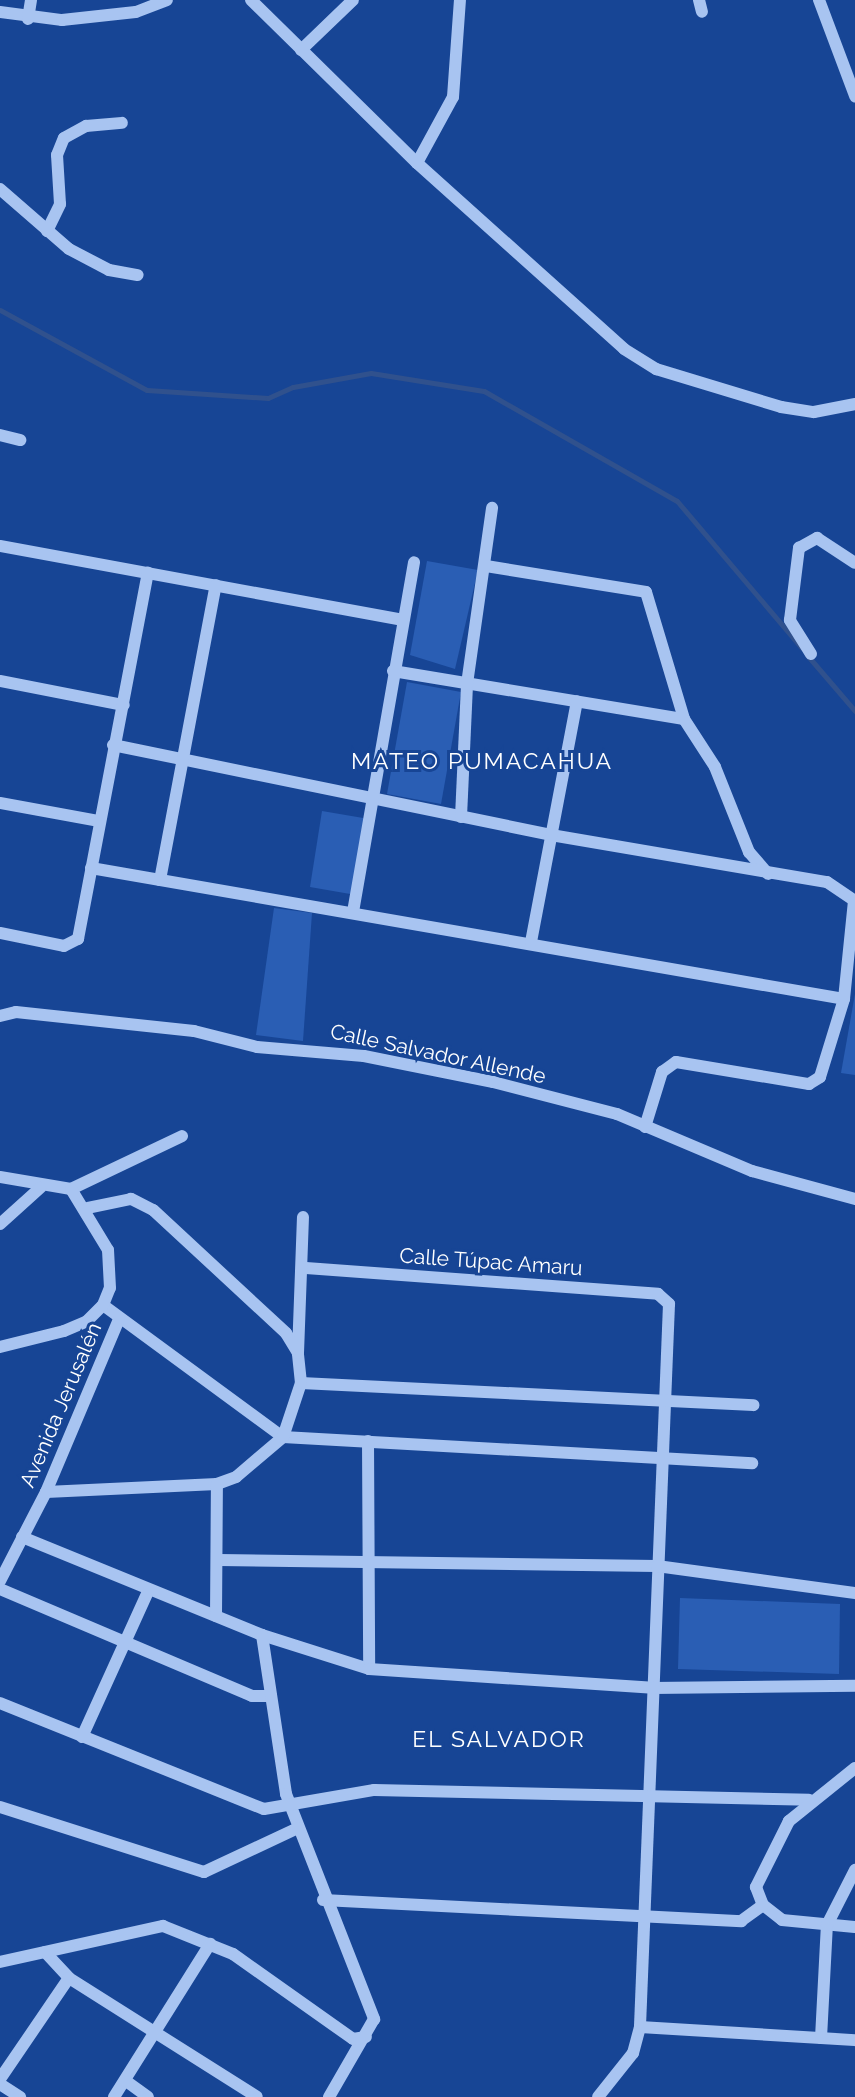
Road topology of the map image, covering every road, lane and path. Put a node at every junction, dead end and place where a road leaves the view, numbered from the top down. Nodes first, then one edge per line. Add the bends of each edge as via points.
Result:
1 (32, 0) edge
2 (167, 0) edge
3 (251, 0) edge
4 (353, 0) edge
5 (460, 0) edge
6 (819, 0) edge
7 (0, 12) edge
8 (28, 19) junction
9 (301, 50) junction
10 (855, 96) edge
11 (122, 122) dead end
12 (416, 163) junction
13 (0, 189) edge
14 (47, 231) junction
15 (138, 275) dead end
16 (855, 404) edge
17 (0, 435) edge
18 (20, 440) dead end
19 (492, 508) dead end
20 (0, 546) edge
21 (414, 562) dead end
22 (855, 563) edge
23 (486, 566) junction
24 (148, 573) junction
25 (216, 585) junction
26 (403, 620) junction
27 (811, 654) dead end
28 (393, 671) junction
29 (0, 681) edge
30 (467, 684) junction
31 (577, 701) junction
32 (124, 705) junction
33 (684, 719) junction
34 (113, 745) junction
35 (182, 760) junction
36 (369, 799) junction
37 (0, 803) edge
38 (461, 817) junction
39 (99, 821) junction
40 (551, 835) junction
41 (91, 868) junction
42 (768, 874) junction
43 (160, 880) junction
44 (855, 901) edge
45 (354, 912) junction
46 (0, 933) edge
47 (531, 942) junction
48 (844, 999) junction
49 (0, 1016) edge
50 (645, 1127) junction
51 (182, 1136) dead end
52 (0, 1177) edge
53 (40, 1188) junction
54 (71, 1189) junction
55 (855, 1199) edge
56 (88, 1208) junction
57 (303, 1217) dead end
58 (0, 1224) edge
59 (306, 1268) junction
60 (103, 1305) junction
61 (119, 1319) junction
62 (0, 1347) edge
63 (298, 1353) junction
64 (301, 1383) junction
65 (664, 1401) junction
66 (753, 1405) dead end
67 (283, 1437) junction
68 (368, 1441) junction
69 (661, 1458) junction
70 (752, 1463) dead end
71 (217, 1484) junction
72 (46, 1492) junction
73 (22, 1537) junction
74 (219, 1560) junction
75 (368, 1562) junction
76 (657, 1566) junction
77 (0, 1581) edge
78 (0, 1589) edge
79 (149, 1589) junction
80 (855, 1593) edge
81 (216, 1616) junction
82 (262, 1635) junction
83 (124, 1642) junction
84 (369, 1669) junction
85 (855, 1686) edge
86 (652, 1688) junction
87 (271, 1696) junction
88 (0, 1703) edge
89 (82, 1737) junction
90 (855, 1768) edge
91 (809, 1800) junction
92 (652, 1801) junction
93 (0, 1807) edge
94 (290, 1807) junction
95 (298, 1828) junction
96 (855, 1870) edge
97 (323, 1900) junction
98 (763, 1905) junction
99 (644, 1915) junction
100 (827, 1924) junction
101 (855, 1927) edge
102 (210, 1944) junction
103 (45, 1952) junction
104 (0, 1962) edge
105 (69, 1978) junction
106 (640, 2027) junction
107 (153, 2033) junction
108 (366, 2037) junction
109 (821, 2038) junction
110 (855, 2040) edge
111 (126, 2081) junction
112 (0, 2082) edge
113 (20, 2097) edge
114 (114, 2097) edge
115 (148, 2097) edge
116 (257, 2097) edge
117 (329, 2097) edge
118 (598, 2097) edge

1 - 8 street
2 - 8 street via 136,12
3 - 9 street
4 - 9 street
5 - 12 street via 453,97
6 - 10 street
7 - 8 street
9 - 12 street
11 - 14 street via 86,126 64,138 57,155 60,204
12 - 16 street via 624,349 656,369 781,407 814,412
13 - 14 street
14 - 15 street via 109,270
17 - 18 street
19 - 23 street
20 - 24 street
21 - 26 street
22 - 27 street via 817,538 799,548 790,620
23 - 30 street
23 - 33 street via 646,592
24 - 25 street
24 - 32 street
25 - 26 street
25 - 35 street
26 - 28 street
28 - 30 street
28 - 36 street
29 - 32 street
30 - 31 street
30 - 38 street
31 - 33 street
31 - 40 street
32 - 34 street
33 - 42 street via 715,767 749,852
34 - 35 street
34 - 39 street
35 - 36 street
35 - 43 street
36 - 38 street
36 - 45 street
37 - 39 street
38 - 40 street
39 - 41 street
40 - 42 street
40 - 47 street
41 - 43 street
41 - 46 street via 78,939 64,946
42 - 44 street via 827,882
43 - 45 street
44 - 48 street
45 - 47 street
47 - 48 street
48 - 50 street via 820,1077 809,1084 676,1062 662,1072
49 - 50 street, Calle Salvador Allende via 16,1012 194,1031 257,1047 364,1056 493,1082
50 - 55 street, Calle Salvador Allende via 752,1171
51 - 54 street
52 - 53 street
53 - 54 street
53 - 58 street
54 - 56 street
56 - 60 street via 112,1267
56 - 63 street via 131,1199 153,1210 286,1333
57 - 59 street
59 - 63 street
59 - 65 street, Calle Túpac Amaru via 658,1294 669,1304
60 - 61 street
60 - 62 street via 88,1321 64,1331
61 - 67 street
61 - 72 street, Avenida Jerusalén
63 - 64 street
64 - 65 street
64 - 67 street
65 - 66 street
65 - 69 street
67 - 68 street
67 - 71 street via 236,1477
68 - 69 street
68 - 75 street
69 - 70 street
69 - 76 street
71 - 72 street
71 - 74 street
72 - 73 street, Avenida Jerusalén
73 - 77 street, Avenida Jerusalén
73 - 79 street
74 - 75 street
74 - 81 street
75 - 76 street
75 - 84 street
76 - 80 street
76 - 86 street
78 - 83 street
79 - 81 street
79 - 83 street
81 - 82 street
82 - 84 street
82 - 87 street
83 - 87 street via 252,1696
83 - 89 street
84 - 86 street
85 - 86 street
86 - 92 street
87 - 94 street
88 - 89 street
89 - 94 street via 264,1809
90 - 91 street
91 - 92 street
91 - 98 street via 768,1854 756,1887
92 - 94 street via 374,1790 328,1794
92 - 99 street
93 - 95 street via 204,1872
94 - 95 street
95 - 97 street
96 - 100 street
97 - 99 street
97 - 108 street via 374,2019
98 - 99 street via 741,1921
98 - 100 street via 782,1920
99 - 106 street
100 - 101 street
100 - 109 street
102 - 103 street via 163,1926
102 - 107 street
102 - 108 street via 353,2039
103 - 104 street
103 - 105 street
105 - 107 street
105 - 112 street
106 - 109 street
106 - 118 street via 633,2053
107 - 111 street
107 - 116 street
108 - 117 street
109 - 110 street
111 - 114 street
111 - 115 street
112 - 113 street

